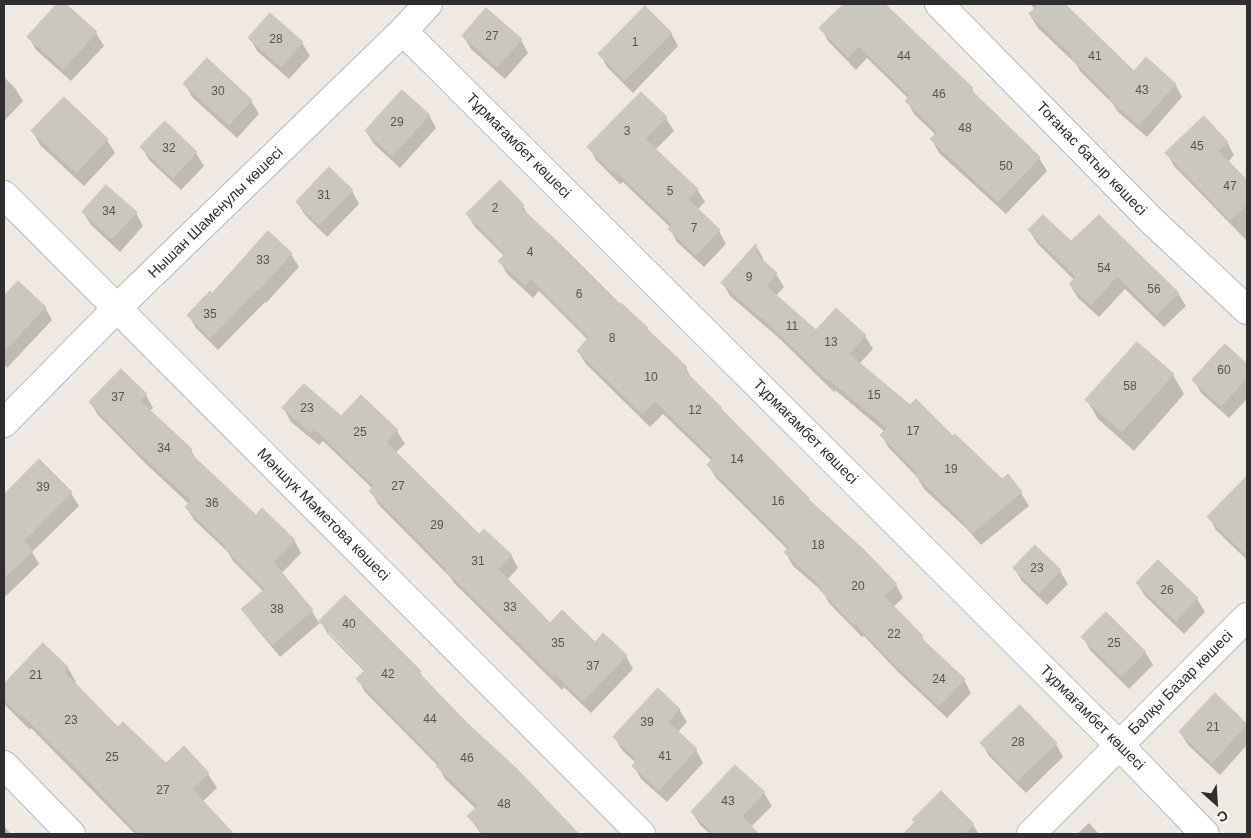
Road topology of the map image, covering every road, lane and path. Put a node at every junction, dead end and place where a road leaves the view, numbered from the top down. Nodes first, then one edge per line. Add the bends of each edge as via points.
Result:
1 (428, 4) edge
2 (939, 4) edge
3 (403, 31) junction
4 (4, 195) edge
5 (117, 308) junction
6 (1247, 310) edge
7 (4, 423) edge
8 (1247, 616) edge
9 (1119, 745) junction
10 (4, 765) edge
11 (71, 834) edge
12 (642, 834) edge
13 (1031, 834) edge
14 (1205, 834) edge

1 - 3 street, Нышан Шаменулы көшесі
2 - 6 street, Тоғанас батыр көшесі via 1152,221
3 - 5 street, Нышан Шаменулы көшесі
3 - 9 street, Тұрмағамбет көшесі
4 - 5 street, Мәншүк Мәметова көшесі
5 - 7 street, Нышан Шаменулы көшесі
5 - 12 street, Мәншүк Мәметова көшесі
8 - 9 street, Балқы Базар көшесі
9 - 13 street, Балқы Базар көшесі
9 - 14 street, Тұрмағамбет көшесі
10 - 11 street

